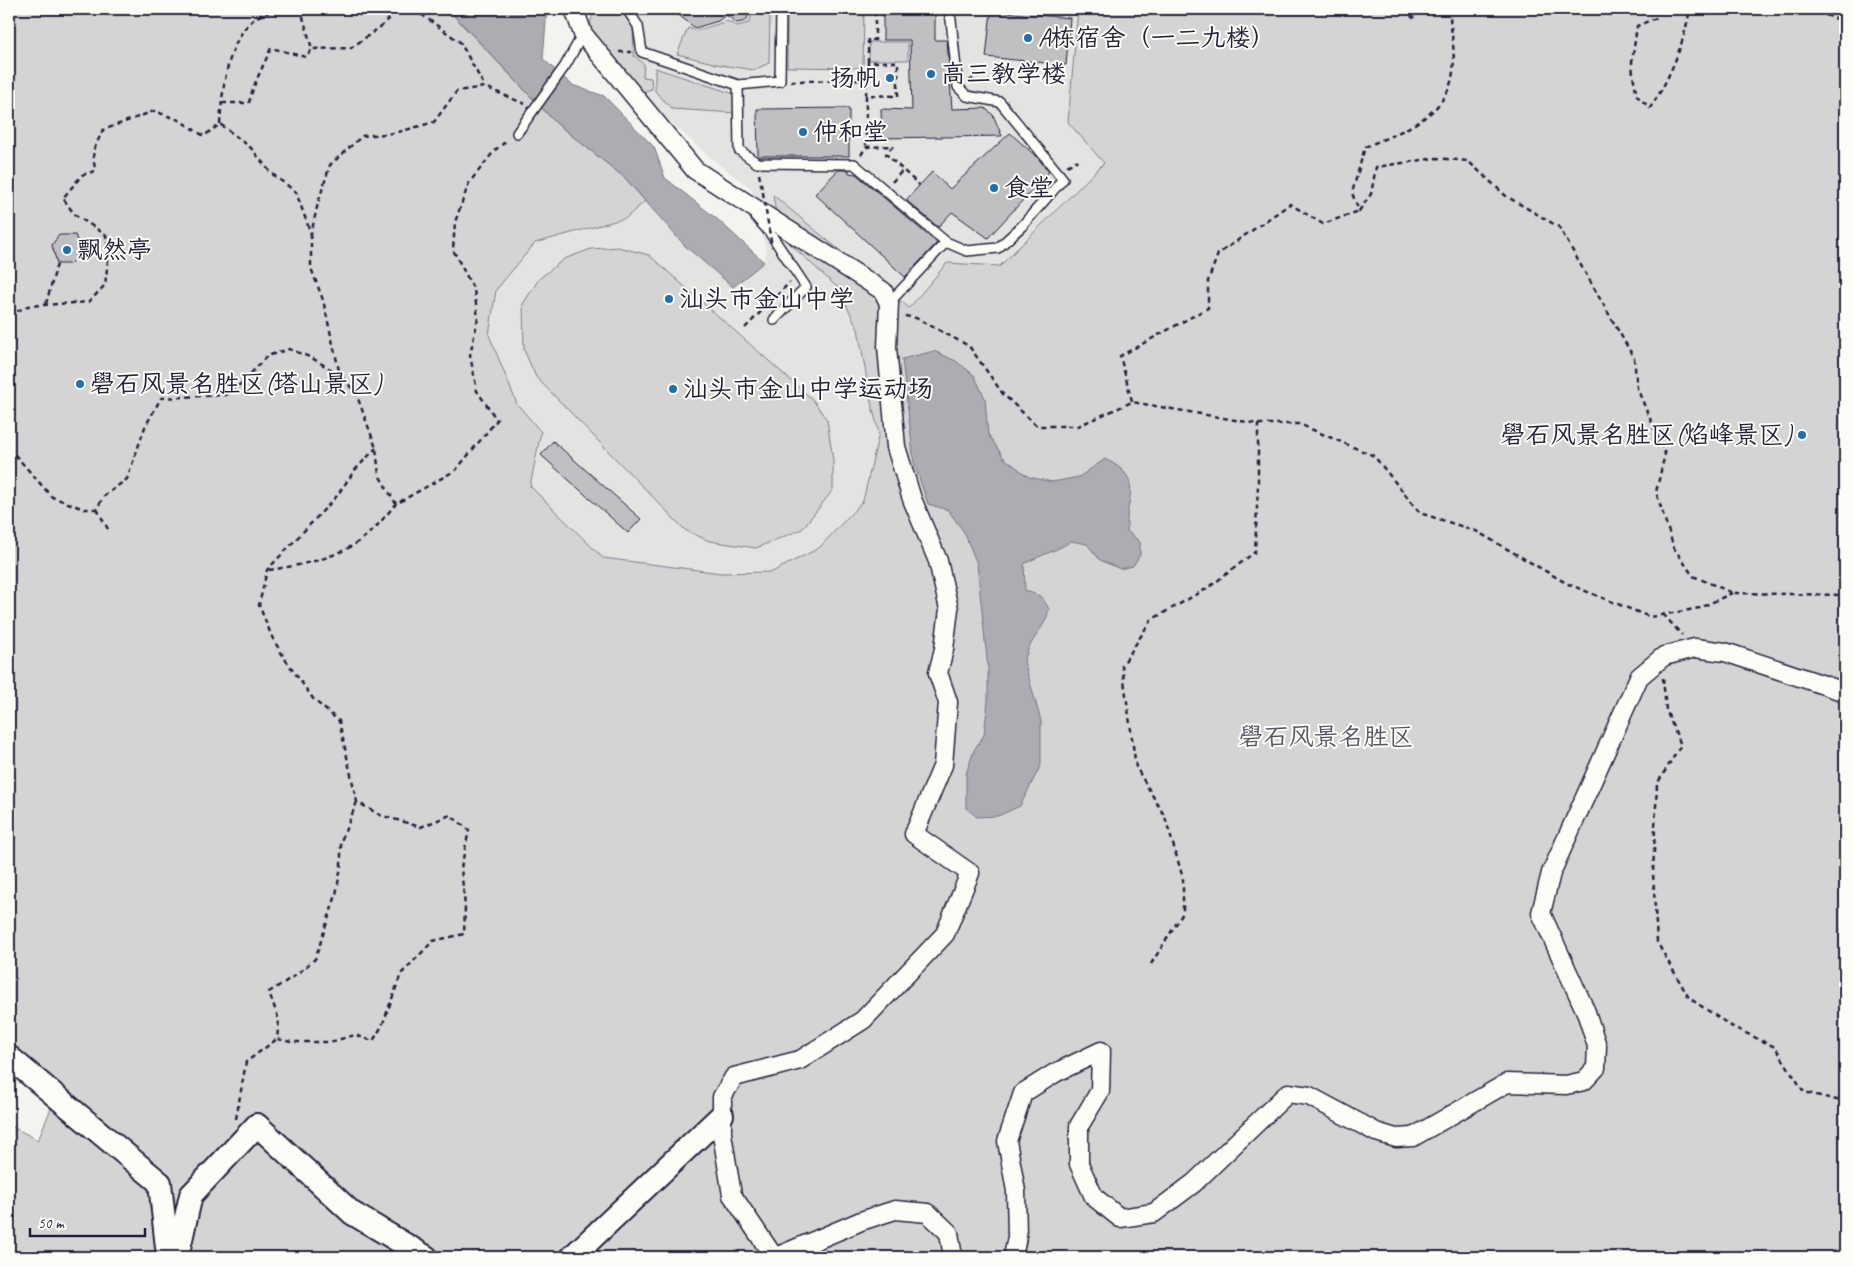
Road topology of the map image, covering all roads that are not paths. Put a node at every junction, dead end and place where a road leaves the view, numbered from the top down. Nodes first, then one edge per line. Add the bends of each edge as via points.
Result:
1 (628, 9) edge
2 (781, 9) edge
3 (948, 9) edge
4 (578, 10) edge
5 (583, 34) junction
6 (738, 86) junction
7 (517, 133) road end
8 (743, 203) junction
9 (946, 242) junction
10 (889, 309) junction
11 (774, 320) dead end
12 (1845, 692) edge
13 (9, 1057) edge
14 (722, 1116) junction
15 (168, 1257) edge
16 (177, 1257) edge
17 (426, 1257) edge
18 (572, 1257) edge
19 (775, 1257) edge
20 (954, 1257) edge
21 (1013, 1257) edge

1 - 6 lane via 638,26 642,52
2 - 6 lane via 780,81
3 - 9 lane via 958,87 967,96 1000,102 1063,179 998,248 967,251
4 - 5 street
5 - 7 lane via 565,66
5 - 8 street via 695,170
6 - 9 lane via 739,150 757,163 854,164
8 - 10 street via 883,291
8 - 11 lane via 770,233 806,287
9 - 10 lane
10 - 14 street via 887,347 896,447 912,499 938,561 949,609 938,673 948,702 944,765 914,834 970,873 945,934 863,1020 800,1060 734,1077 722,1097
12 - 21 street via 1725,652 1695,648 1664,656 1639,677 1551,873 1541,913 1586,1012 1597,1046 1596,1068 1584,1082 1557,1085 1507,1083 1413,1137 1396,1138 1376,1132 1308,1096 1288,1093 1194,1183 1154,1213 1120,1218 1094,1198 1079,1164 1079,1126 1100,1091 1101,1051 1023,1093 1007,1141 1016,1191 1017,1237
13 - 15 street via 160,1183
14 - 18 street
14 - 19 street via 732,1195
16 - 17 street via 191,1195 257,1125 352,1213
19 - 20 street via 861,1220 894,1210 928,1213 949,1233

